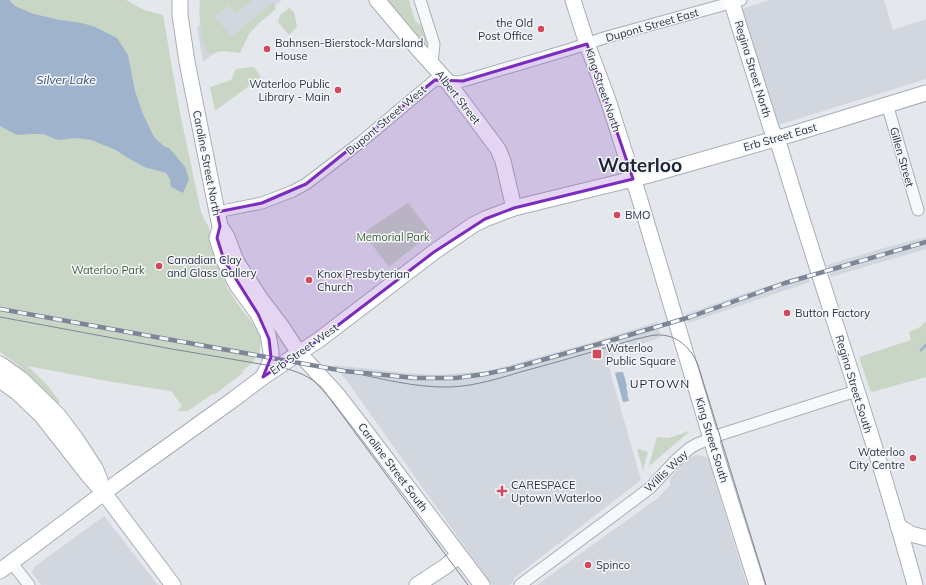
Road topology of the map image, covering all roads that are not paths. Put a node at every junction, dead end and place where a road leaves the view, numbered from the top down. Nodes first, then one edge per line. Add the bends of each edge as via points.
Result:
1 (180, 0) edge
2 (377, 0) edge
3 (420, 0) edge
4 (573, 0) edge
5 (735, 1) edge
6 (586, 44) junction
7 (432, 64) junction
8 (447, 81) junction
9 (926, 93) edge
10 (887, 104) junction
11 (776, 138) junction
12 (633, 179) junction
13 (514, 208) junction
14 (918, 210) dead end
15 (218, 219) junction
16 (299, 353) junction
17 (0, 364) edge
18 (263, 377) junction
19 (0, 380) edge
20 (857, 392) junction
21 (712, 438) junction
22 (104, 493) junction
23 (898, 526) junction
24 (926, 538) edge
25 (459, 555) junction
26 (5, 566) edge
27 (29, 585) edge
28 (173, 585) edge
29 (416, 585) edge
30 (482, 585) edge
31 (520, 585) edge
32 (757, 585) edge
33 (915, 585) edge

1 - 15 main road, Caroline Street North via 187,62
2 - 7 main road, Albert Street
3 - 7 street via 434,44
4 - 6 main road, King Street North
5 - 6 street, Dupont Street East
5 - 11 main road, Regina Street North
6 - 8 street, Dupont Street West via 462,81
6 - 12 main road, King Street North via 608,100
7 - 8 main road, Albert Street
8 - 13 main road, Albert Street via 498,149 504,161
8 - 15 street, Dupont Street West via 431,82 361,142 306,184
9 - 10 main road, Erb Street East
10 - 11 main road, Erb Street East
10 - 14 street, Gillen Street
11 - 12 main road, Erb Street East
11 - 20 main road, Regina Street South
12 - 13 main road, Erb Street West
12 - 21 main road, King Street South
13 - 16 main road, Erb Street West via 484,219 450,240
15 - 16 main road, Caroline Street North via 236,261
15 - 18 main road via 217,238 224,260 237,285 258,314 269,339 271,357
16 - 18 main road, Erb Street West
16 - 25 main road, Caroline Street South via 356,417
17 - 22 main road via 21,379 58,415 95,468
18 - 22 main road, Erb Street West
19 - 22 main road via 41,415
20 - 21 street, Willis Way
20 - 23 main road, Regina Street South
21 - 31 street, Willis Way via 690,448 650,488
21 - 32 main road, King Street South
22 - 26 main road, Erb Street West
22 - 28 main road
23 - 24 main road via 911,534
23 - 33 main road, Regina Street South
25 - 29 main road
25 - 30 main road, Caroline Street South
26 - 27 street

